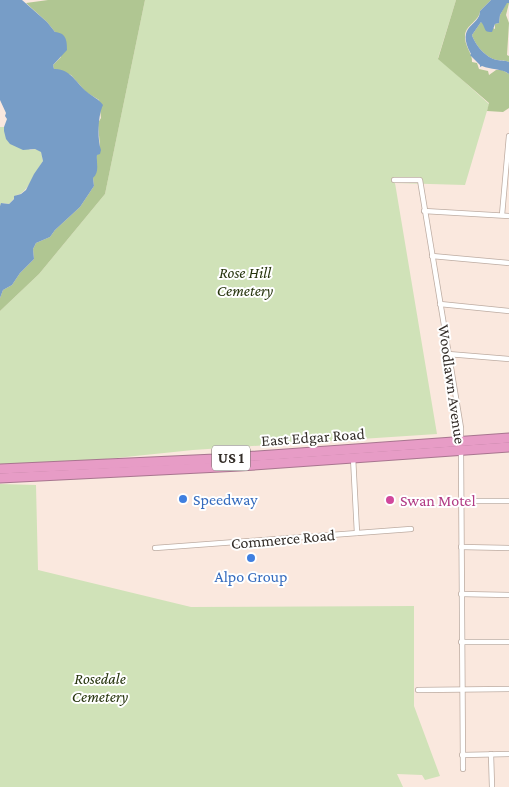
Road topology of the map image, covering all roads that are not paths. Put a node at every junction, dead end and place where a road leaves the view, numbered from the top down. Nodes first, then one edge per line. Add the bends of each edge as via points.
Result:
1 (509, 136) edge
2 (394, 180) dead end
3 (424, 211) junction
4 (502, 216) junction
5 (509, 216) edge
6 (432, 256) junction
7 (509, 263) edge
8 (440, 304) junction
9 (509, 311) edge
10 (448, 354) junction
11 (509, 359) edge
12 (509, 438) edge
13 (461, 446) junction
14 (509, 447) edge
15 (353, 457) junction
16 (0, 469) edge
17 (0, 478) edge
18 (462, 501) junction
19 (509, 501) edge
20 (411, 529) dead end
21 (357, 533) junction
22 (461, 547) junction
23 (155, 548) dead end
24 (509, 548) edge
25 (461, 594) junction
26 (509, 595) edge
27 (461, 642) junction
28 (509, 642) edge
29 (509, 689) edge
30 (418, 690) dead end
31 (462, 690) junction
32 (462, 754) junction
33 (491, 754) junction
34 (509, 754) edge
35 (463, 770) dead end
36 (492, 787) edge

1 - 4 street
2 - 3 street, Woodlawn Avenue via 420,180
3 - 4 street
3 - 6 street, Woodlawn Avenue
4 - 5 street
6 - 7 street
6 - 8 street, Woodlawn Avenue
8 - 9 street
8 - 10 street, Woodlawn Avenue
10 - 11 street
10 - 13 street, Woodlawn Avenue via 461,428
12 - 13 highway, East Edgar Road / US 1
13 - 14 highway, East Edgar Road / US 1
13 - 15 highway, East Edgar Road / US 1
13 - 16 highway, East Edgar Road / US 1
13 - 18 street, Woodlawn Avenue
15 - 17 highway, East Edgar Road / US 1
15 - 21 street
18 - 19 street
18 - 22 street, Woodlawn Avenue
20 - 21 street, Commerce Road
21 - 23 street, Commerce Road
22 - 24 street
22 - 25 street, Woodlawn Avenue
25 - 26 street
25 - 27 street, Woodlawn Avenue
27 - 28 street
27 - 31 street, Woodlawn Avenue
29 - 31 street
30 - 31 street
31 - 32 street, Woodlawn Avenue
32 - 33 street
32 - 35 street, Woodlawn Avenue
33 - 34 street
33 - 36 street

